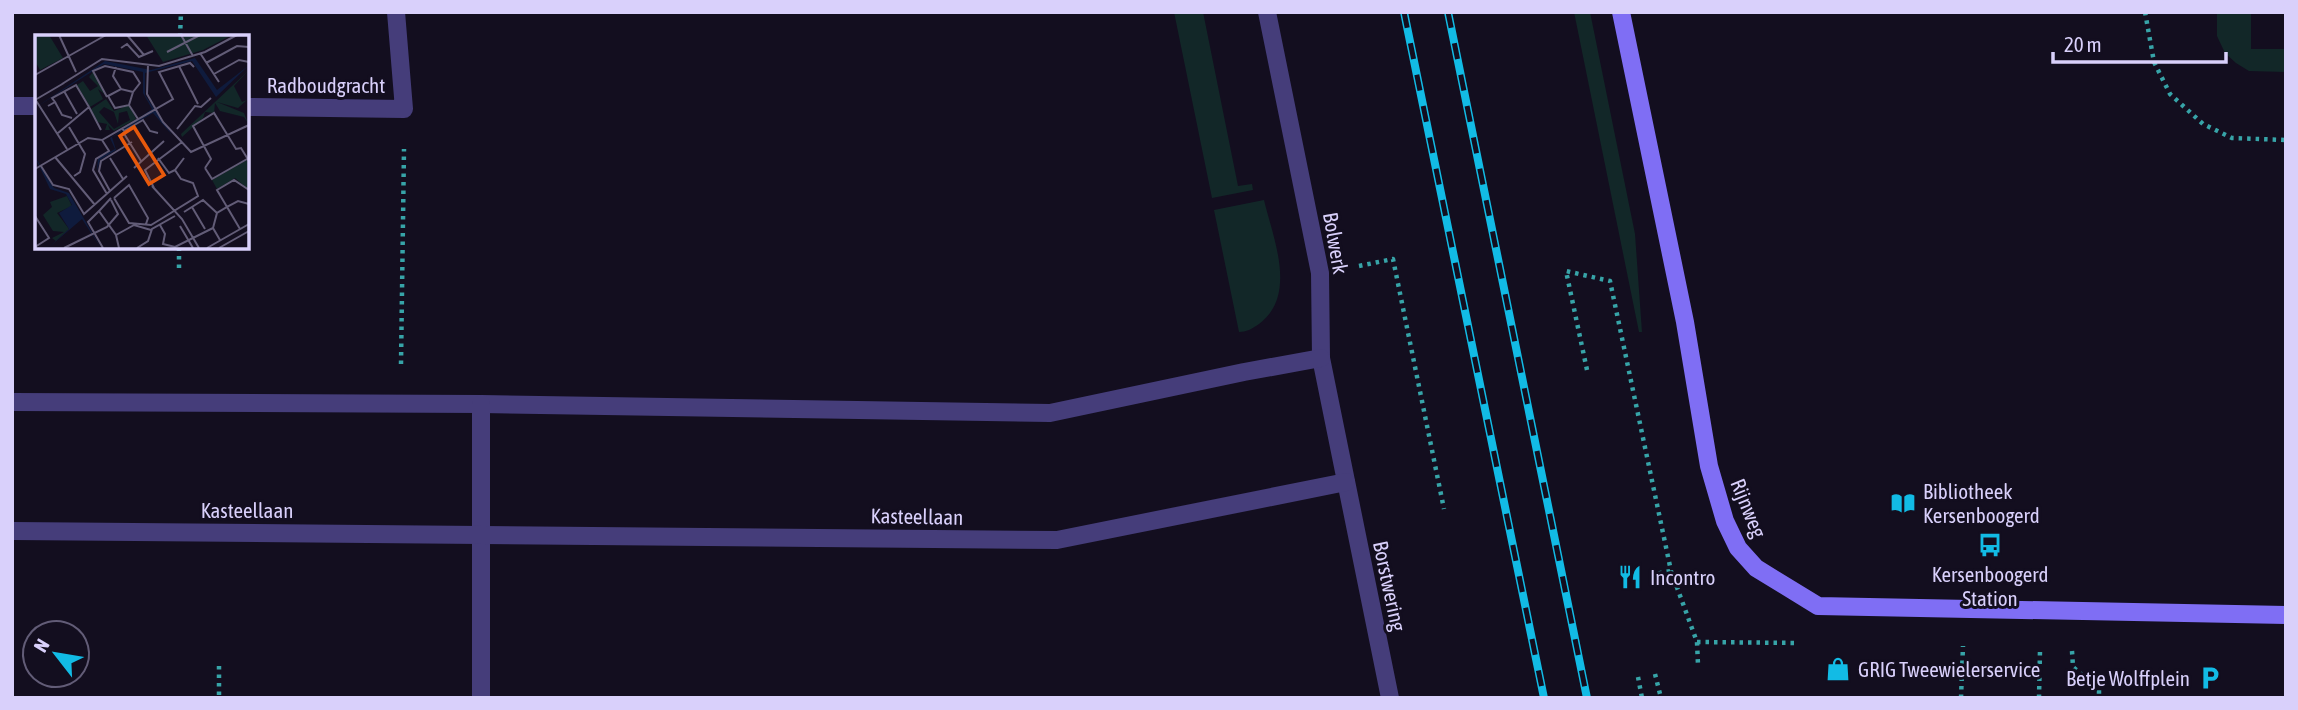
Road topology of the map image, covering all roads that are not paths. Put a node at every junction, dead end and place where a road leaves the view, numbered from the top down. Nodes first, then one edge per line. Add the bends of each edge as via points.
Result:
1 (396, 12) edge
2 (1267, 12) edge
3 (1620, 12) edge
4 (12, 106) edge
5 (35, 106) edge
6 (248, 107) edge
7 (1321, 358) junction
8 (12, 402) edge
9 (481, 404) junction
10 (1346, 482) junction
11 (12, 531) edge
12 (481, 535) junction
13 (2286, 615) edge
14 (481, 698) edge
15 (1390, 698) edge

1 - 6 street, Radboudgracht via 404,108
2 - 7 street, Bolwerk via 1320,273
3 - 13 street, Rijnweg via 1685,322 1709,466 1725,521 1738,548 1756,568 1818,606
4 - 5 street
7 - 9 street via 1050,413
7 - 10 street, Bolwerk
8 - 9 street
9 - 12 street
10 - 12 street, Kasteellaan via 1057,540
10 - 15 street, Borstwering
11 - 12 street, Kasteellaan
12 - 14 street

